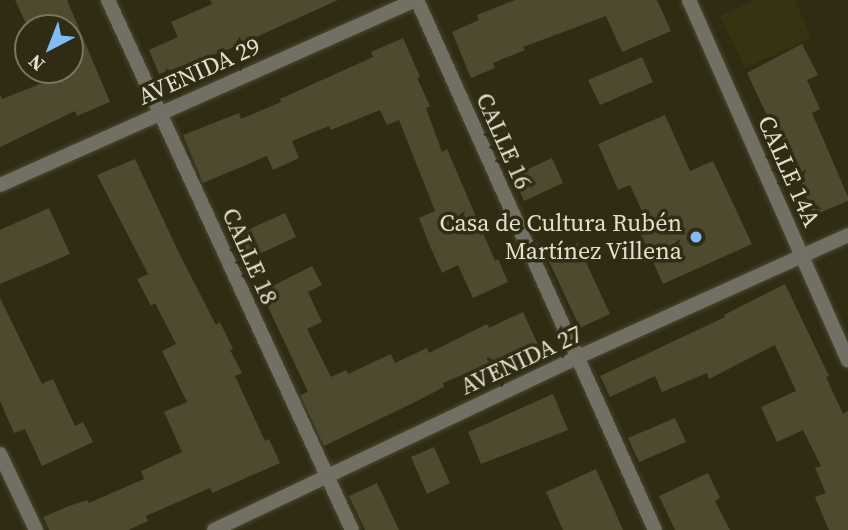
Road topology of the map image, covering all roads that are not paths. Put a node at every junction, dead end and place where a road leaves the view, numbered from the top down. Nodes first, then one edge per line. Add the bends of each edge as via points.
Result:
1 (108, 0) edge
2 (416, 0) edge
3 (689, 0) edge
4 (161, 113) junction
5 (0, 186) edge
6 (848, 235) edge
7 (801, 255) junction
8 (576, 359) junction
9 (848, 360) edge
10 (0, 454) edge
11 (327, 478) junction
12 (36, 530) edge
13 (214, 530) edge
14 (352, 530) edge
15 (655, 530) edge

1 - 4 street, CALLE 18
2 - 4 street, AVENIDA 29
2 - 8 street, CALLE 16
3 - 7 street, CALLE 14A
4 - 5 street, AVENIDA 29
4 - 11 street, CALLE 18
6 - 7 street, AVENIDA 27
7 - 8 street, AVENIDA 27
7 - 9 street, CALLE 14A
8 - 11 street, AVENIDA 27
8 - 15 street, CALLE 16
10 - 12 street
11 - 13 street, AVENIDA 27
11 - 14 street, CALLE 18

